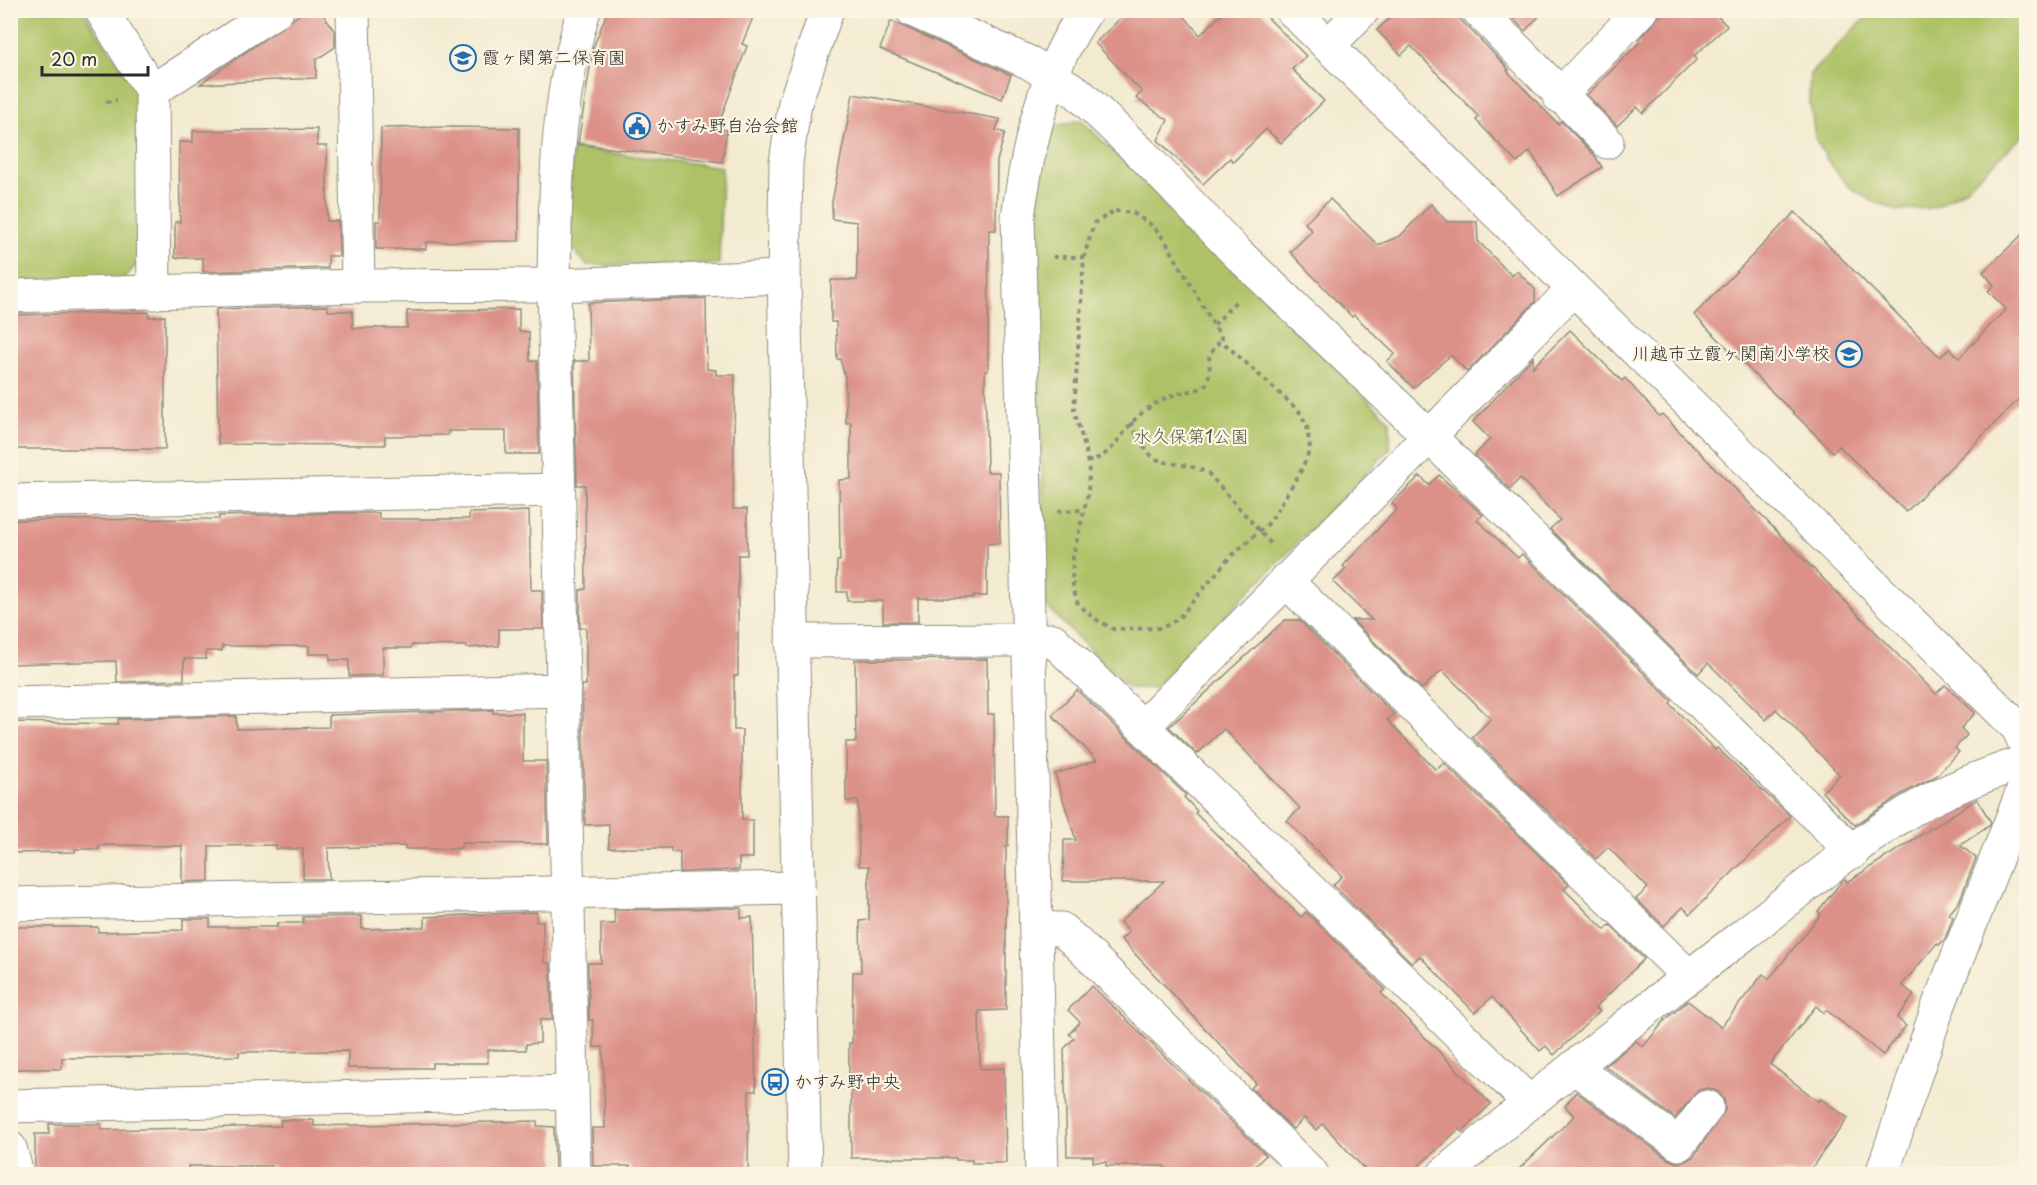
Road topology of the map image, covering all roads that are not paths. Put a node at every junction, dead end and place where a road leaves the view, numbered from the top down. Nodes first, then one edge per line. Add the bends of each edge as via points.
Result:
1 (101, 10) edge
2 (277, 10) edge
3 (353, 10) edge
4 (584, 10) edge
5 (827, 10) edge
6 (912, 10) edge
7 (1087, 10) edge
8 (1292, 10) edge
9 (1363, 10) edge
10 (1478, 10) edge
11 (1641, 10) edge
12 (1328, 46) junction
13 (1053, 78) junction
14 (152, 91) junction
15 (1559, 96) junction
16 (1607, 142) dead end
17 (784, 277) junction
18 (554, 285) junction
19 (358, 286) junction
20 (1573, 289) junction
21 (154, 293) junction
22 (10, 296) edge
23 (1431, 438) junction
24 (558, 490) junction
25 (10, 501) edge
26 (1291, 575) junction
27 (1028, 640) junction
28 (792, 641) junction
29 (564, 690) junction
30 (10, 703) edge
31 (1144, 726) junction
32 (2026, 746) edge
33 (2026, 761) edge
34 (2026, 783) edge
35 (1853, 852) junction
36 (797, 888) junction
37 (569, 892) junction
38 (10, 904) edge
39 (1036, 928) junction
40 (1688, 976) junction
41 (1575, 1068) junction
42 (571, 1092) junction
43 (1529, 1102) junction
44 (10, 1106) edge
45 (1707, 1107) dead end
46 (10, 1148) edge
47 (1462, 1170) edge
48 (16, 1174) edge
49 (574, 1174) edge
50 (805, 1174) edge
51 (1042, 1174) edge
52 (1312, 1174) edge
53 (1882, 1174) edge

1 - 14 street
2 - 14 street
3 - 19 street
4 - 18 street via 570,63 560,128
5 - 17 street via 794,115 786,162
6 - 13 street via 1030,63
7 - 13 street via 1067,43
8 - 12 street
9 - 12 street
10 - 15 street
11 - 15 street
12 - 20 street
13 - 23 street via 1078,93 1236,252
13 - 27 street via 1034,127 1018,217
14 - 21 street
15 - 16 street
17 - 18 street
17 - 28 street
18 - 19 street
18 - 24 street
19 - 21 street
20 - 23 street
20 - 32 street via 2018,728
21 - 22 street
23 - 26 street
23 - 35 street
24 - 25 street
24 - 29 street
26 - 31 street
26 - 40 street
27 - 28 street
27 - 31 street via 1053,640
27 - 39 street
28 - 36 street
29 - 30 street
29 - 37 street
31 - 43 street
33 - 35 street via 1984,775 1920,806
34 - 53 street via 1938,1007
35 - 40 street
36 - 37 street
36 - 50 street
37 - 38 street
37 - 42 street
39 - 51 street
39 - 52 street via 1061,929 1076,942
40 - 41 street
41 - 43 street
41 - 45 street via 1679,1144
42 - 44 street
42 - 49 street
43 - 47 street
46 - 48 street

